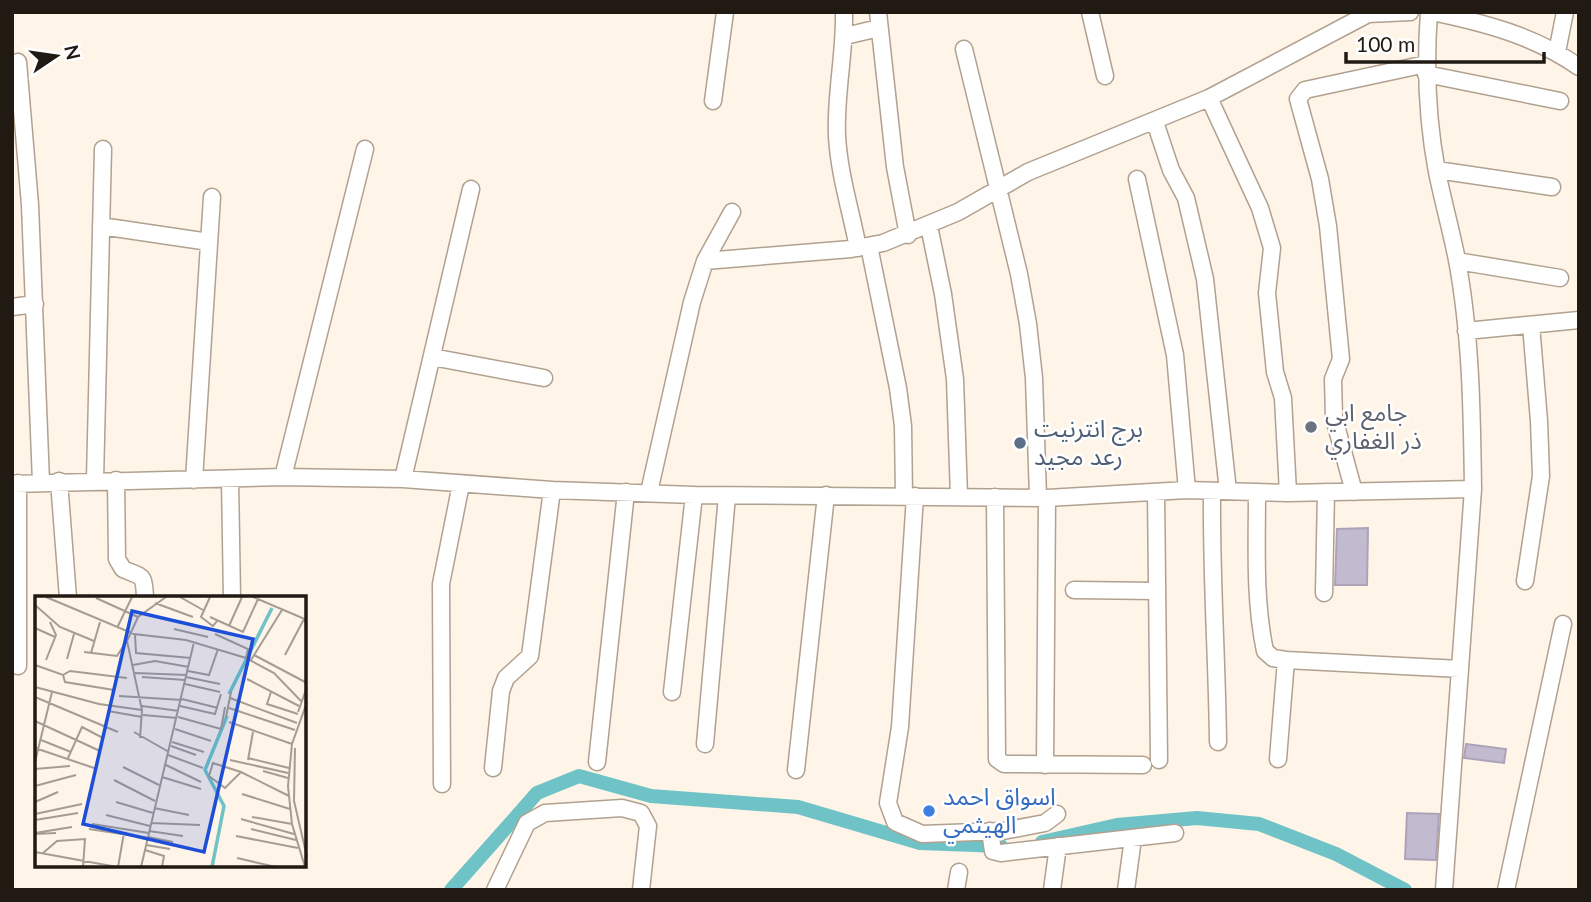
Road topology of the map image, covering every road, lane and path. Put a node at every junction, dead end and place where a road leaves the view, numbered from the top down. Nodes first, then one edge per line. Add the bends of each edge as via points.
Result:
1 (726, 12) edge
2 (844, 12) edge
3 (1090, 12) edge
4 (1410, 12) edge
5 (1431, 12) edge
6 (1564, 12) edge
7 (1365, 13) edge
8 (878, 20) edge
9 (845, 36) junction
10 (964, 48) dead end
11 (1558, 52) junction
12 (18, 62) dead end
13 (1579, 68) edge
14 (1426, 69) junction
15 (1104, 76) dead end
16 (1209, 98) junction
17 (713, 101) dead end
18 (1560, 102) dead end
19 (1155, 122) junction
20 (103, 149) dead end
21 (365, 149) dead end
22 (1437, 170) junction
23 (1137, 179) dead end
24 (1552, 187) dead end
25 (998, 188) junction
26 (471, 190) dead end
27 (212, 197) dead end
28 (732, 212) dead end
29 (101, 226) junction
30 (929, 226) junction
31 (908, 235) junction
32 (209, 242) junction
33 (864, 247) junction
34 (705, 261) junction
35 (1457, 261) junction
36 (1559, 278) dead end
37 (35, 304) junction
38 (12, 307) edge
39 (1579, 320) edge
40 (1531, 325) junction
41 (1466, 331) junction
42 (432, 357) junction
43 (544, 378) dead end
44 (282, 477) junction
45 (230, 479) junction
46 (403, 479) junction
47 (95, 480) junction
48 (116, 480) junction
49 (194, 480) junction
50 (60, 481) junction
51 (41, 482) junction
52 (15, 484) edge
53 (461, 484) junction
54 (1473, 489) junction
55 (552, 490) junction
56 (1187, 490) junction
57 (1220, 491) junction
58 (626, 492) junction
59 (649, 492) junction
60 (1156, 492) junction
61 (1256, 492) junction
62 (1326, 492) junction
63 (1354, 492) junction
64 (1288, 493) junction
65 (694, 495) junction
66 (827, 495) junction
67 (727, 496) junction
68 (909, 496) junction
69 (959, 497) junction
70 (995, 497) junction
71 (1042, 498) junction
72 (1525, 581) dead end
73 (1073, 590) dead end
74 (1157, 591) junction
75 (1324, 593) dead end
76 (68, 596) edge
77 (145, 596) edge
78 (232, 596) edge
79 (1563, 624) dead end
80 (1286, 660) junction
81 (18, 666) dead end
82 (1460, 669) junction
83 (672, 692) dead end
84 (1219, 742) dead end
85 (705, 744) dead end
86 (1278, 759) dead end
87 (597, 762) dead end
88 (1045, 765) junction
89 (493, 768) dead end
90 (796, 769) dead end
91 (442, 784) dead end
92 (1057, 814) dead end
93 (990, 831) junction
94 (1175, 833) dead end
95 (1133, 838) junction
96 (1058, 846) junction
97 (959, 872) dead end
98 (1447, 889) edge
99 (495, 890) edge
100 (641, 890) edge
101 (956, 890) edge
102 (1052, 890) edge
103 (1126, 890) edge
104 (1506, 890) edge

1 - 17 street
2 - 9 street
3 - 15 street
4 - 7 street
5 - 11 street via 1496,27
5 - 14 street
6 - 11 street
7 - 16 street
8 - 9 street
8 - 31 street
9 - 33 street via 837,136
10 - 25 street
11 - 13 street
12 - 37 street
14 - 18 street
14 - 22 street
14 - 63 street via 1305,90 1298,99 1328,226 1341,359 1333,379 1335,418
16 - 19 street
16 - 64 street via 1267,226 1272,248 1268,293 1275,372 1283,398
19 - 25 street
19 - 57 street via 1186,198 1205,279
20 - 29 street
21 - 44 street
22 - 24 street
22 - 35 street
23 - 56 street via 1175,355
25 - 30 street
25 - 71 street via 1028,324
26 - 42 street
27 - 32 street
28 - 34 street
29 - 32 street
29 - 47 street
30 - 31 street
30 - 69 street via 955,379
31 - 33 street
32 - 49 street
33 - 34 street
33 - 68 street via 898,388
34 - 59 street
35 - 36 street
35 - 41 street
37 - 38 street
37 - 51 street
39 - 40 street
40 - 41 street
40 - 72 street via 1541,476
41 - 54 street
42 - 43 street
42 - 46 street
44 - 45 street
44 - 46 street
45 - 49 street
45 - 78 street
46 - 53 street
47 - 48 street
47 - 50 street
48 - 49 street
48 - 77 street via 117,559 123,569 143,577
50 - 51 street
50 - 76 street
51 - 52 street
52 - 81 street
53 - 55 street
53 - 91 street via 441,583
54 - 63 street
54 - 82 street
55 - 58 street
55 - 89 street via 530,656 506,678 501,691
56 - 57 street
56 - 60 street
57 - 61 street
57 - 84 street via 1211,561
58 - 59 street
58 - 87 street
59 - 65 street
60 - 71 street
60 - 74 street
61 - 64 street
61 - 80 street via 1260,629 1265,651
62 - 63 street
62 - 64 street
62 - 75 street
65 - 67 street
65 - 83 street
66 - 67 street
66 - 68 street
66 - 90 street
67 - 85 street
68 - 69 street
68 - 93 street via 900,727 888,803 895,822 922,834
69 - 70 street
70 - 71 street
70 - 88 street via 997,759 1004,764
71 - 88 street
73 - 74 street
74 - 88 street via 1151,762
79 - 104 street
80 - 82 street
80 - 86 street
82 - 98 street
92 - 93 street via 1045,823
93 - 96 street via 993,851 1001,853
94 - 95 street
95 - 96 street
95 - 103 street
96 - 102 street
97 - 101 street
99 - 100 street via 527,824 535,818 545,813 622,808 641,813 648,825

